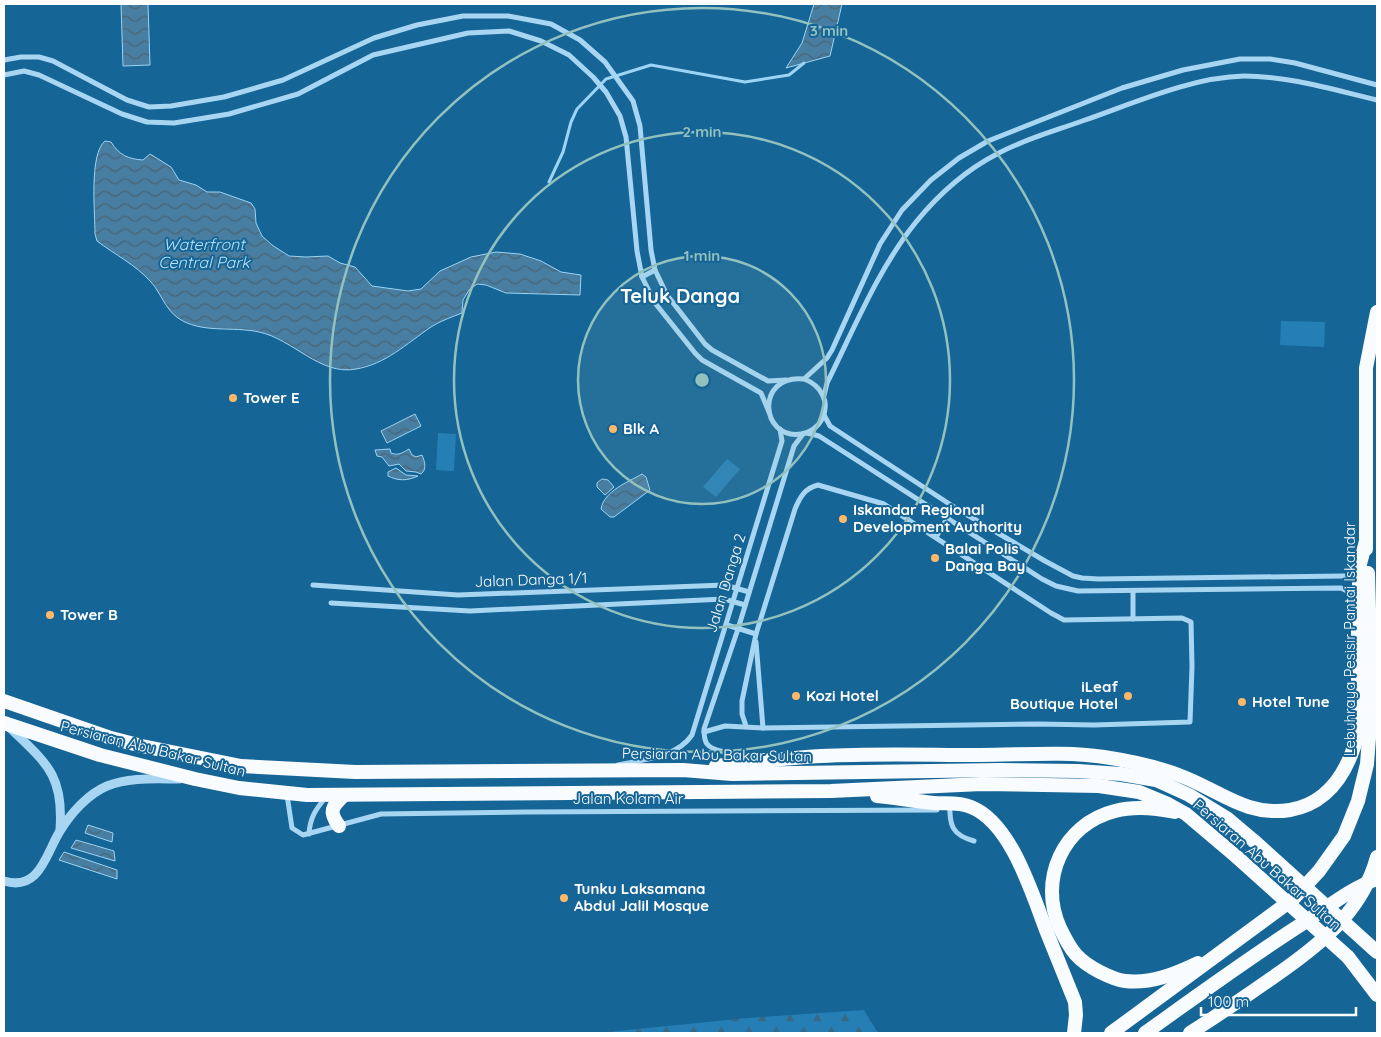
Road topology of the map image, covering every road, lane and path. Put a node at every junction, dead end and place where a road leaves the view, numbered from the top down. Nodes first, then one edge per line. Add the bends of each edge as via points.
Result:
1 (4, 60) edge
2 (4, 75) edge
3 (1377, 85) edge
4 (1377, 100) edge
5 (655, 270) junction
6 (642, 277) junction
7 (1377, 312) edge
8 (804, 379) junction
9 (786, 380) junction
10 (824, 396) junction
11 (769, 412) junction
12 (824, 415) junction
13 (780, 429) junction
14 (805, 433) junction
15 (954, 506) junction
16 (948, 518) junction
17 (936, 537) junction
18 (1366, 541) junction
19 (1360, 564) junction
20 (313, 585) dead end
21 (738, 588) junction
22 (1133, 591) junction
23 (748, 592) junction
24 (734, 602) junction
25 (331, 603) dead end
26 (1358, 605) junction
27 (745, 606) junction
28 (1133, 619) junction
29 (726, 625) junction
30 (738, 629) junction
31 (756, 634) junction
32 (4, 701) edge
33 (5, 724) edge
34 (746, 726) junction
35 (762, 728) junction
36 (704, 732) junction
37 (784, 758) junction
38 (593, 770) junction
39 (683, 770) junction
40 (195, 779) junction
41 (831, 791) junction
42 (287, 794) junction
43 (328, 795) junction
44 (344, 795) junction
45 (950, 807) junction
46 (1186, 814) junction
47 (339, 826) junction
48 (60, 830) junction
49 (310, 834) junction
50 (974, 841) dead end
51 (1376, 868) edge
52 (4, 881) edge
53 (1226, 949) junction
54 (1377, 952) edge
55 (1348, 957) junction
56 (1377, 981) edge
57 (1377, 995) edge
58 (1074, 1033) edge
59 (1111, 1033) edge
60 (1145, 1033) edge
61 (1190, 1033) edge

1 - 5 street via 21,56 39,57 53,61 127,100 149,107 171,106 224,97 283,80 374,38 417,25 463,16 508,16 551,24 580,40 605,62 633,101 640,126
2 - 6 street via 24,71 40,75 122,114 147,122 174,123 229,114 298,94 373,55 468,33 517,33 569,55 606,92 620,116 626,137
3 - 8 street via 1295,63 1240,59 1183,70 1122,88 988,141 931,180 902,210 880,244 832,350
4 - 10 street via 1266,76 1212,78 1116,109 997,154 941,194 897,248 827,383
5 - 6 street
5 - 9 street via 667,295 712,350 768,381
6 - 11 street via 655,303 695,353 761,393
7 - 18 highway, Lebuhraya Pesisir Pantai Iskandar via 1366,368
8 - 9 street
8 - 10 street via 816,385
9 - 11 street via 772,393
10 - 12 street
11 - 13 street
12 - 14 street via 814,429
12 - 15 street via 830,426
13 - 14 street via 791,434
13 - 21 street, Jalan Danga 2 via 782,441
14 - 16 street via 819,436
14 - 23 street, Jalan Danga 2 via 794,446
15 - 16 street
15 - 19 street via 1044,562 1082,578 1349,576
16 - 17 street
16 - 22 street via 1056,586 1078,591
17 - 28 street via 1058,617 1074,620
17 - 31 street via 884,504 818,485 811,487 795,509
18 - 19 highway
18 - 53 highway, Lebuhraya Pesisir Pantai Iskandar via 1369,738 1367,764 1358,801 1344,836 1319,871 1292,899
19 - 26 highway
20 - 21 street, Jalan Danga 1/1 via 458,595 725,585
21 - 23 street, Jalan Danga 1/1
21 - 24 street, Jalan Danga 2
22 - 26 street via 1341,588 1352,595
22 - 28 street
23 - 27 street, Jalan Danga 2
24 - 25 street, Jalan Danga 1/1 via 724,599 470,611
24 - 27 street, Jalan Danga 1/1
24 - 29 street, Jalan Danga 2
26 - 37 highway via 1358,733 1354,749 1340,777 1322,796 1291,810 1254,810 1163,769 1087,755
27 - 30 street, Jalan Danga 2
28 - 35 street via 1182,618 1191,622 1190,722
29 - 30 street
29 - 38 street, Jalan Danga 2 via 696,724 686,743 666,754
30 - 31 street
30 - 36 street, Jalan Danga 2
31 - 34 street via 742,701
31 - 35 street
32 - 38 highway, Persiaran Abu Bakar Sultan via 111,738 241,766 355,772
33 - 40 highway, Persiaran Abu Bakar Sultan via 100,756
33 - 48 street via 40,758 54,777 60,802
34 - 35 street
34 - 36 street via 725,726
36 - 37 street via 708,746 715,750
37 - 39 highway
38 - 39 highway, Persiaran Abu Bakar Sultan
39 - 54 highway, Persiaran Abu Bakar Sultan, bridge via 732,774 1078,771 1156,780 1189,795 1228,819
40 - 42 highway, Persiaran Abu Bakar Sultan
40 - 48 street via 142,780 106,786 83,802
41 - 44 highway, Persiaran Abu Bakar Sultan
41 - 45 highway
41 - 46 highway, Persiaran Abu Bakar Sultan via 982,784 1099,786 1140,792
42 - 43 highway, Persiaran Abu Bakar Sultan
42 - 49 street via 292,828 303,835
43 - 44 highway, Persiaran Abu Bakar Sultan
43 - 49 street via 313,813
44 - 47 highway via 332,809
45 - 47 street, Jalan Kolam Air via 381,814
45 - 50 street via 953,830 959,836
45 - 58 highway via 958,803 982,813 1008,842 1026,878 1075,1002
46 - 53 highway via 1129,808 1099,816 1084,826 1069,841 1055,866 1052,907 1077,956 1084,964 1114,979 1136,982 1156,979 1180,972
46 - 55 highway, Persiaran Abu Bakar Sultan, bridge
47 - 49 street, Jalan Kolam Air
48 - 52 street via 35,875 23,882
51 - 60 highway, bridge via 1368,882 1264,948
51 - 61 highway via 1347,916 1320,943
53 - 59 highway, Lebuhraya Pesisir Pantai Iskandar
55 - 56 highway
55 - 57 highway

